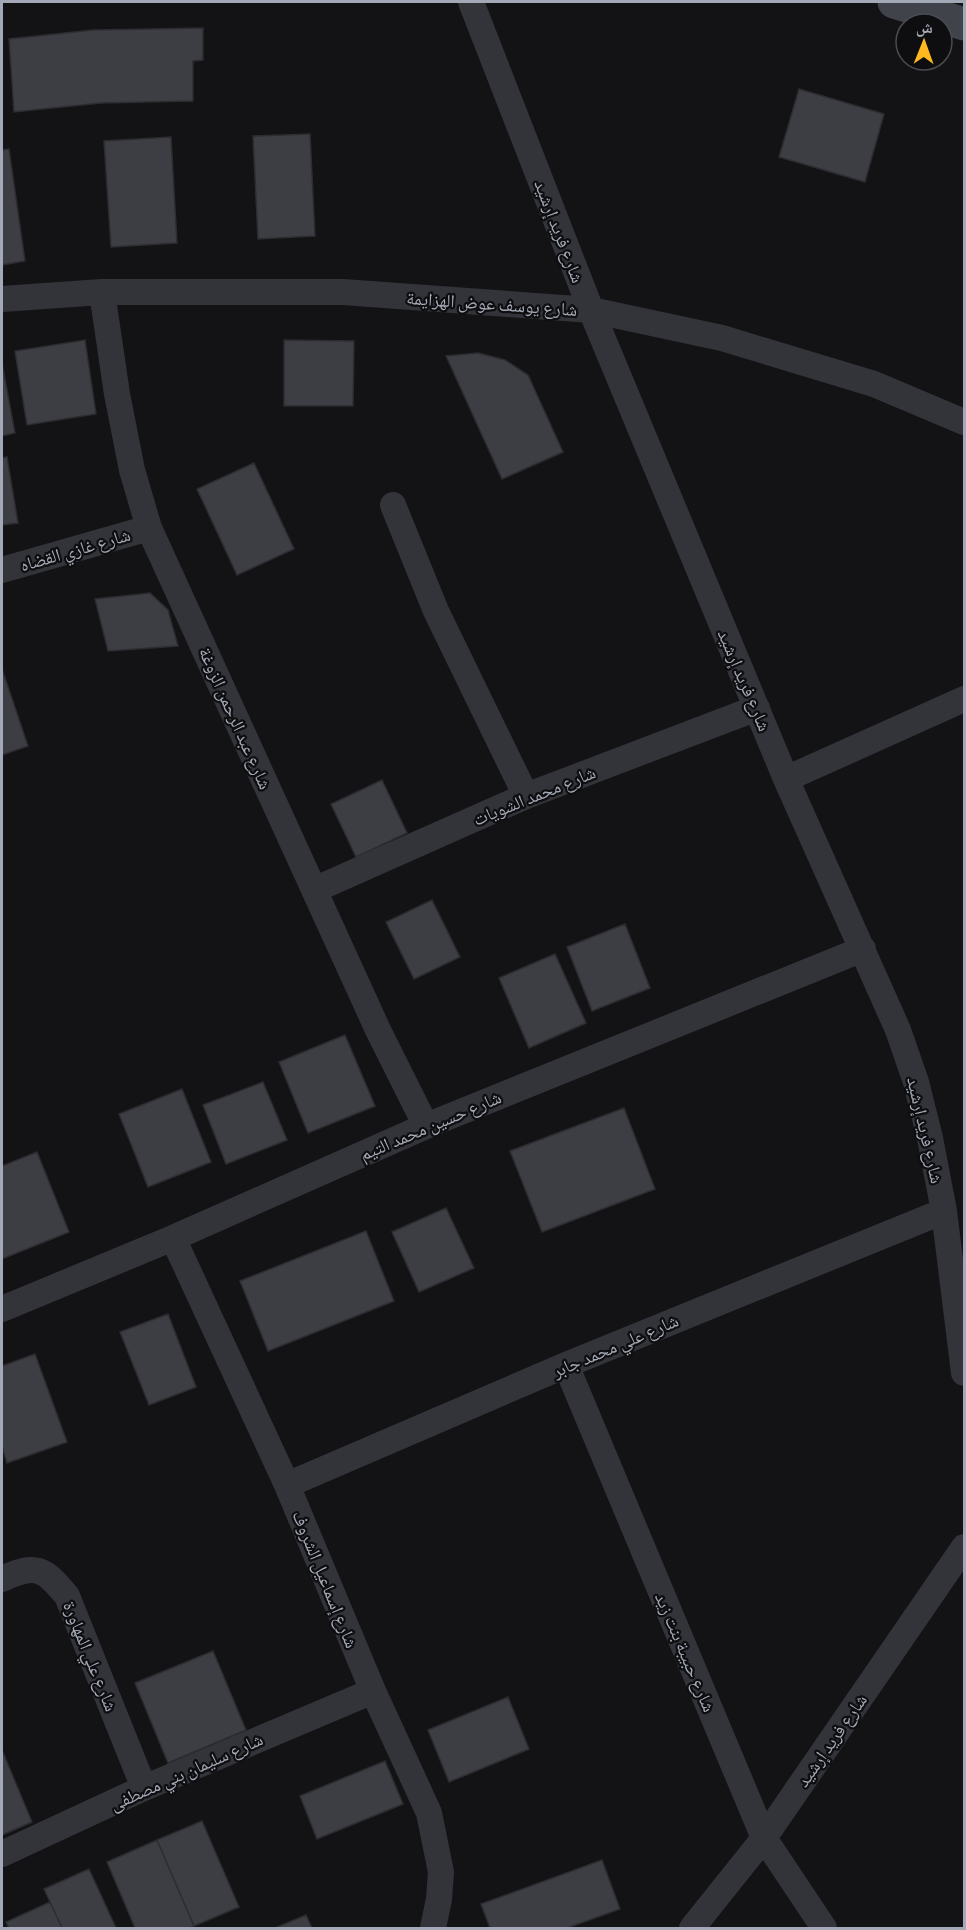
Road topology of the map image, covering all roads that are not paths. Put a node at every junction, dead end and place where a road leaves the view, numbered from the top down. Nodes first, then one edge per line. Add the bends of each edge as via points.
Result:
1 (471, 2) edge
2 (894, 2) edge
3 (964, 24) edge
4 (102, 292) junction
5 (2, 299) edge
6 (591, 310) junction
7 (964, 422) edge
8 (393, 505) dead end
9 (149, 528) junction
10 (2, 570) edge
11 (964, 699) edge
12 (757, 708) junction
13 (786, 779) junction
14 (526, 796) junction
15 (314, 890) junction
16 (862, 949) junction
17 (426, 1126) junction
18 (944, 1211) junction
19 (173, 1238) junction
20 (2, 1309) edge
21 (566, 1365) junction
22 (964, 1373) edge
23 (287, 1485) junction
24 (964, 1547) edge
25 (2, 1579) edge
26 (373, 1691) junction
27 (144, 1788) junction
28 (764, 1838) junction
29 (2, 1854) edge
30 (433, 1929) edge
31 (692, 1929) edge
32 (824, 1929) edge

1 - 6 street, شارع فريد إرشيد
2 - 3 main road
4 - 5 street, شارع يوسف عوض الهزايمة
4 - 6 street, شارع يوسف عوض الهزايمة via 344,292
4 - 9 street, شارع عبد الرحمن الزوغة via 117,394
6 - 7 street, شارع يوسف عوض الهزايمة via 722,338 852,377
6 - 12 street, شارع فريد إرشيد
8 - 14 street via 436,610
9 - 10 street, شارع غازي القضاه
9 - 15 street, شارع عبد الرحمن الزوغة
11 - 13 street
12 - 13 street, شارع فريد إرشيد
12 - 14 street, شارع محمد الشويات
13 - 16 street, شارع فريد إرشيد
14 - 15 street, شارع محمد الشويات
15 - 17 street, شارع عبد الرحمن الزوغة
16 - 17 street, شارع حسين محمد التيم
16 - 18 street, شارع فريد إرشيد via 916,1082
17 - 19 street, شارع حسين محمد التيم
18 - 21 street, شارع علي محمد جابر
18 - 22 street, شارع فريد إرشيد
19 - 20 street, شارع حسين محمد التيم
19 - 23 street, شارع إسماعيل الشروف
21 - 23 street, شارع علي محمد جابر
21 - 28 street, شارع حبيبة بنت زيد
23 - 26 street, شارع إسماعيل الشروف
24 - 28 street, شارع فريد إرشيد
25 - 27 street, شارع علي المهاورة via 30,1569 40,1571 51,1577 67,1596
26 - 27 street, شارع سليمان بني مصطفى
26 - 30 street, شارع إسماعيل الشروف via 429,1814 436,1840 441,1872
27 - 29 street, شارع سليمان بني مصطفى
28 - 31 street, شارع فريد إرشيد
28 - 32 street, شارع حبيبة بنت زيد

